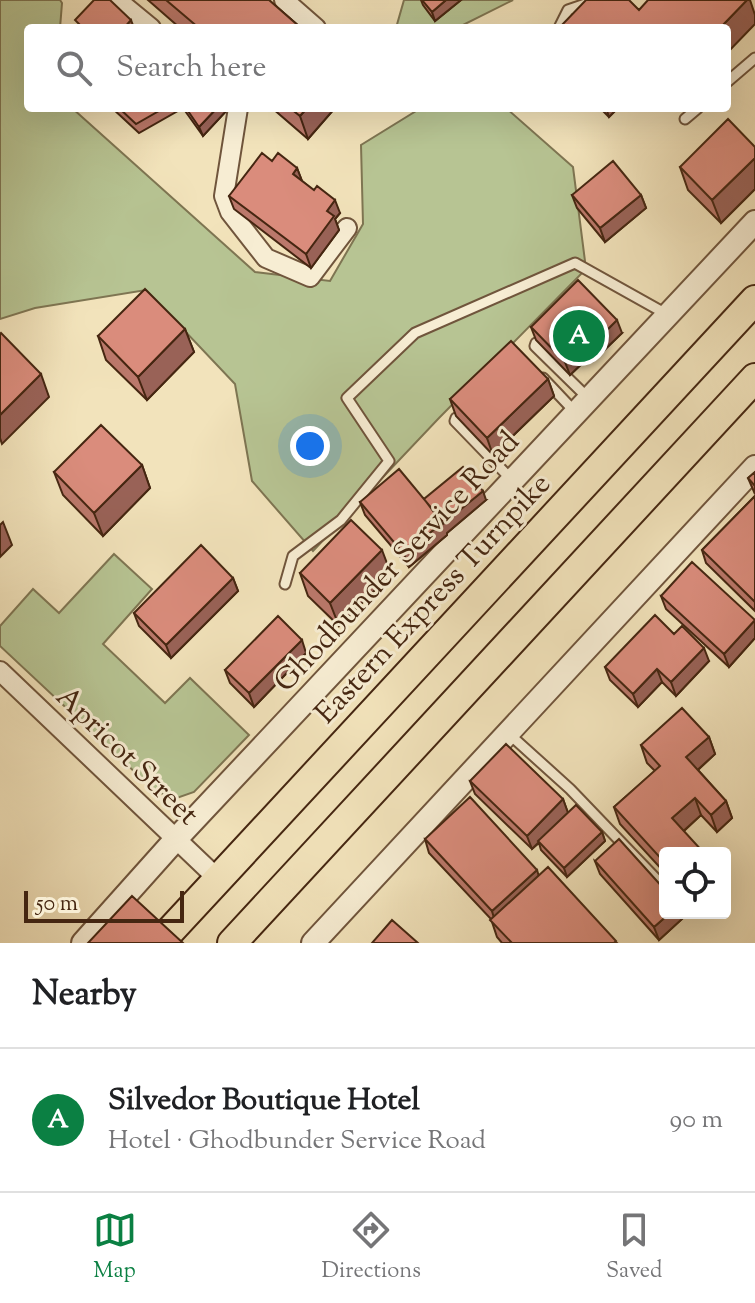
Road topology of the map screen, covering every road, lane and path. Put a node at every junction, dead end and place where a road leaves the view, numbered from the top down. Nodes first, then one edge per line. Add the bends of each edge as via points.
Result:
1 (117, 0) edge
2 (284, 0) edge
3 (597, 0) edge
4 (146, 24) edge
5 (311, 24) edge
6 (561, 24) edge
7 (755, 58) edge
8 (731, 79) edge
9 (237, 112) edge
10 (693, 112) edge
11 (685, 119) dead end
12 (755, 222) edge
13 (347, 228) dead end
14 (755, 300) edge
15 (668, 315) junction
16 (536, 343) edge
17 (533, 368) edge
18 (755, 378) edge
19 (583, 406) junction
20 (456, 418) edge
21 (755, 467) edge
22 (513, 480) junction
23 (285, 584) dead end
24 (0, 671) edge
25 (508, 733) junction
26 (176, 839) junction
27 (218, 879) junction
28 (659, 882) edge
29 (83, 943) edge
30 (159, 943) edge
31 (232, 943) edge
32 (313, 943) edge

1 - 4 street
2 - 5 street
3 - 6 lane via 568,10
7 - 8 lane
9 - 13 street via 224,196 230,212 266,258 310,277
10 - 11 lane
12 - 15 street, Ghodbunder Service Road
14 - 27 main road, Eastern Express Turnpike
15 - 19 street, Ghodbunder Service Road
15 - 23 lane via 575,263 415,333 347,398 389,461 341,520 293,556
16 - 19 lane
17 - 19 lane
18 - 31 main road
19 - 22 street, Ghodbunder Service Road
20 - 22 lane
21 - 25 street
22 - 26 street, Ghodbunder Service Road
24 - 26 street, Apricot Street
25 - 28 lane
25 - 32 street
26 - 27 street, Apricot Street
26 - 29 street, Ghodbunder Service Road
27 - 30 main road, Eastern Express Turnpike

